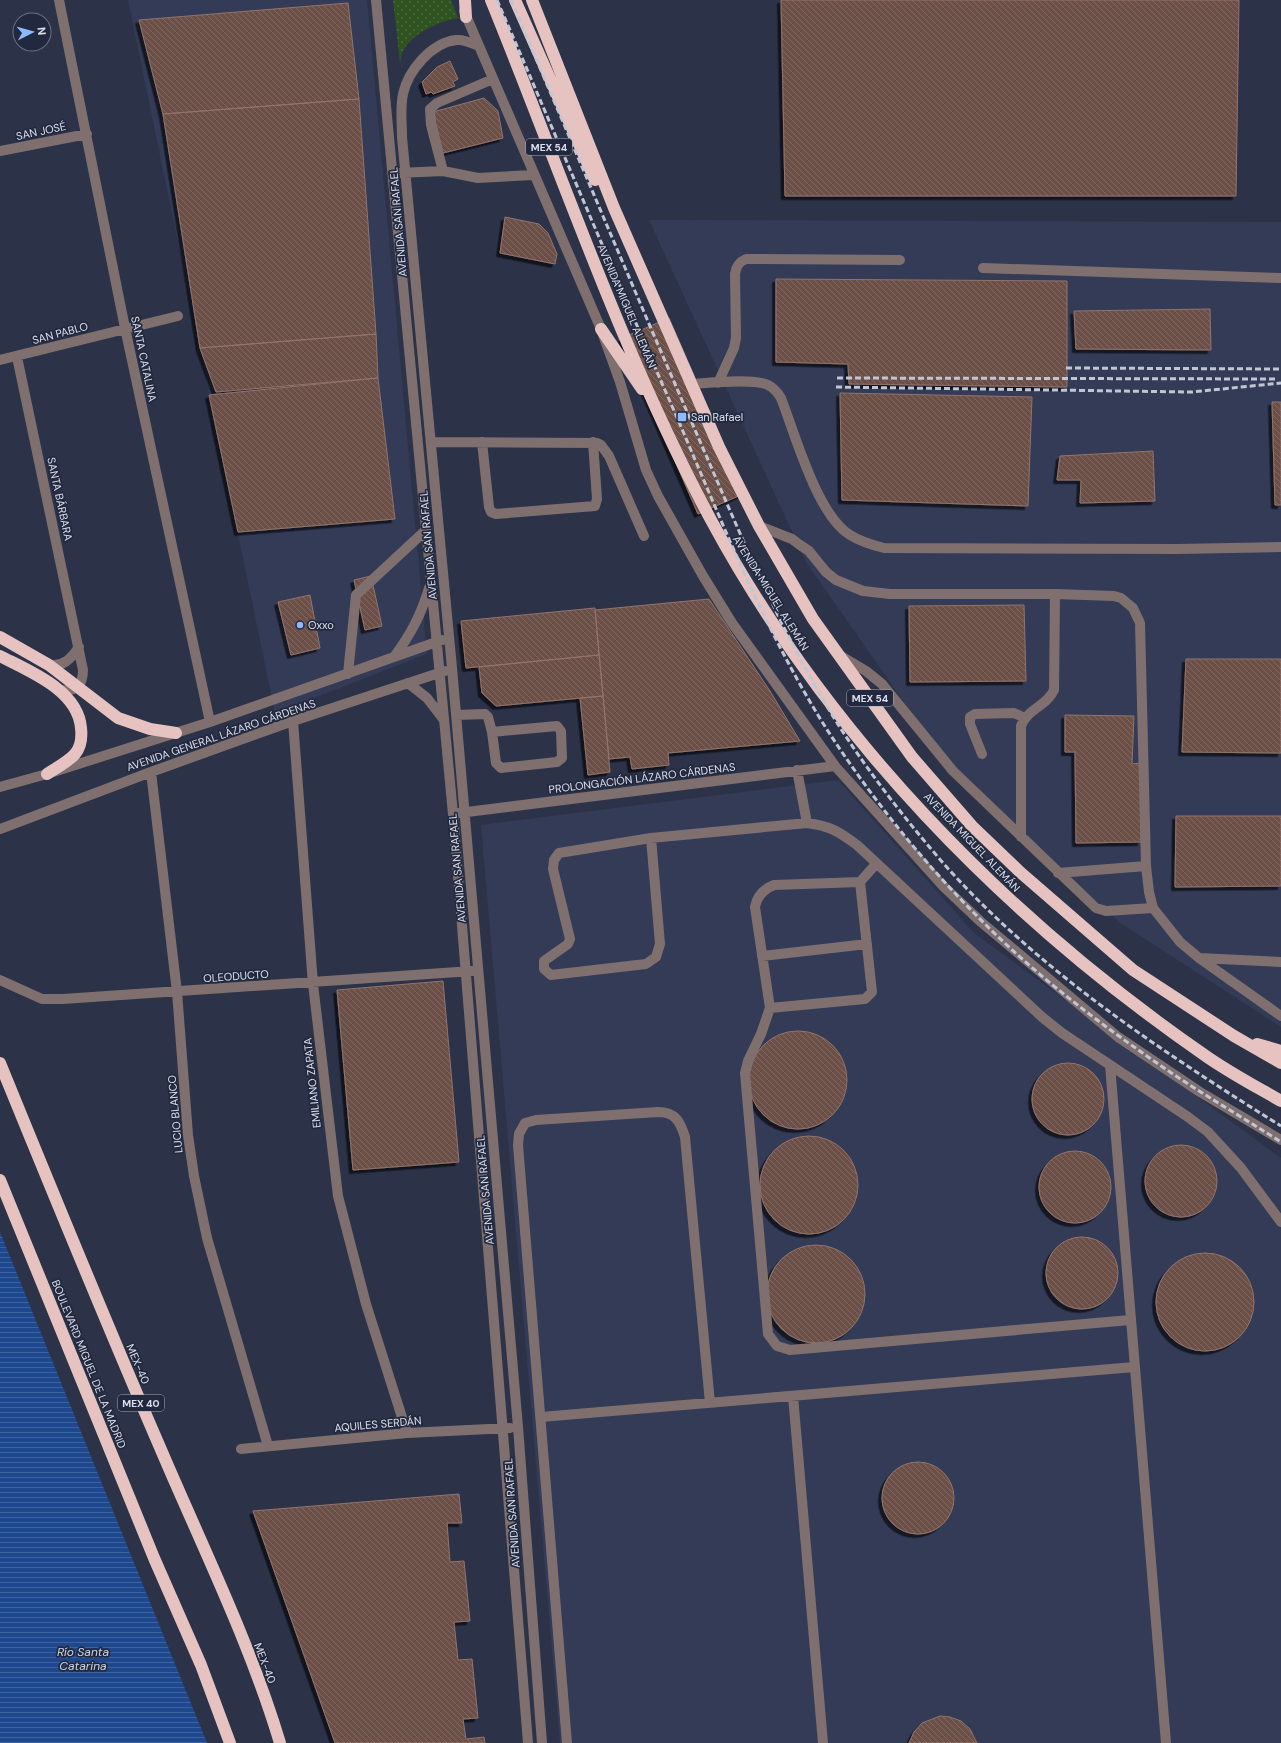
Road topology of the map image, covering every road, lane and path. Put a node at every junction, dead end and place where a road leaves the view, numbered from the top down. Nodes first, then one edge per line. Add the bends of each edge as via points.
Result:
1 (60, 0) edge
2 (376, 0) edge
3 (459, 0) edge
4 (465, 0) edge
5 (491, 0) edge
6 (515, 0) edge
7 (532, 0) edge
8 (466, 17) junction
9 (479, 46) junction
10 (493, 78) junction
11 (87, 134) junction
12 (0, 152) edge
13 (443, 171) junction
14 (393, 173) junction
15 (405, 173) junction
16 (533, 175) junction
17 (614, 208) junction
18 (900, 260) dead end
19 (983, 268) dead end
20 (1281, 278) edge
21 (178, 316) dead end
22 (125, 328) junction
23 (601, 329) junction
24 (17, 357) junction
25 (0, 360) edge
26 (718, 383) junction
27 (691, 384) junction
28 (659, 415) junction
29 (431, 442) junction
30 (482, 442) junction
31 (593, 442) junction
32 (759, 526) junction
33 (426, 530) junction
34 (644, 536) dead end
35 (1281, 547) edge
36 (431, 582) junction
37 (1055, 594) junction
38 (0, 637) edge
39 (449, 637) junction
40 (437, 641) junction
41 (79, 647) junction
42 (839, 655) junction
43 (0, 656) edge
44 (394, 657) junction
45 (49, 665) junction
46 (452, 668) junction
47 (440, 672) junction
48 (348, 674) junction
49 (408, 684) junction
50 (78, 687) junction
51 (60, 690) junction
52 (456, 715) junction
53 (1025, 718) junction
54 (293, 721) junction
55 (444, 721) junction
56 (210, 722) junction
57 (492, 732) junction
58 (176, 733) junction
59 (982, 754) dead end
60 (834, 766) junction
61 (797, 770) junction
62 (151, 772) junction
63 (47, 774) junction
64 (1, 787) edge
65 (465, 813) junction
66 (453, 814) junction
67 (807, 823) junction
68 (0, 829) edge
69 (1021, 837) junction
70 (651, 838) junction
71 (876, 864) junction
72 (1146, 866) junction
73 (1058, 873) junction
74 (860, 882) junction
75 (1153, 908) junction
76 (867, 944) junction
77 (762, 956) junction
78 (1199, 958) junction
79 (1281, 962) edge
80 (478, 970) junction
81 (466, 972) junction
82 (0, 980) edge
83 (314, 984) junction
84 (177, 992) junction
85 (770, 1008) junction
86 (1281, 1016) edge
87 (1234, 1036) junction
88 (1281, 1052) edge
89 (0, 1063) edge
90 (1281, 1063) edge
91 (1110, 1065) junction
92 (1281, 1101) edge
93 (1281, 1140) edge
94 (0, 1180) edge
95 (1281, 1222) edge
96 (1130, 1320) junction
97 (1134, 1367) junction
98 (793, 1396) junction
99 (710, 1403) junction
100 (541, 1417) junction
101 (518, 1427) junction
102 (504, 1428) junction
103 (407, 1433) junction
104 (268, 1446) junction
105 (241, 1449) dead end
106 (230, 1743) edge
107 (280, 1743) edge
108 (528, 1743) edge
109 (542, 1743) edge
110 (568, 1743) edge
111 (823, 1743) edge
112 (1166, 1743) edge

1 - 11 street, SANTA CATALINA
2 - 14 street, AVENIDA SAN RAFAEL
3 - 8 street
4 - 8 highway
5 - 28 highway, AVENIDA MIGUEL ALEMÁN / MEX 54 via 607,295
6 - 17 highway via 596,182
7 - 17 highway, AVENIDA MIGUEL ALEMÁN / MEX 54
8 - 9 street
9 - 10 street
9 - 15 street, AVENIDA SAN RAFAEL via 466,41 449,42 434,49 414,68 402,101
10 - 13 street via 437,103 430,109 431,125
10 - 16 street
11 - 12 street, SAN JOSÉ
11 - 22 street, SANTA CATALINA
13 - 15 street
13 - 16 street via 478,178
14 - 15 street
14 - 33 street, AVENIDA SAN RAFAEL
15 - 29 street, AVENIDA SAN RAFAEL
16 - 23 street
17 - 27 highway, AVENIDA MIGUEL ALEMÁN / MEX 54
18 - 26 street via 742,261 738,264 735,274 736,343
19 - 20 street
21 - 22 street, SAN PABLO
22 - 24 street, SAN PABLO
22 - 56 street, SANTA CATALINA
23 - 28 highway
23 - 60 street via 646,470 658,496 702,576 732,623
24 - 25 street, SAN PABLO
24 - 41 street, SANTA BÁRBARA
26 - 27 street
26 - 35 street via 763,383 775,389 782,398 820,498 832,518 849,535 865,543 884,548
27 - 32 highway, AVENIDA MIGUEL ALEMÁN / MEX 54 via 719,448
28 - 92 highway, AVENIDA MIGUEL ALEMÁN / MEX 54 via 711,520 756,597 813,680 904,790 986,878 1050,936 1133,1003 1206,1056
29 - 30 street
29 - 39 street, AVENIDA SAN RAFAEL
30 - 31 street
30 - 31 street via 489,507 496,514 595,506 597,500
31 - 34 street via 601,445 609,456
32 - 37 street via 792,539 809,551 831,577 863,590 890,594
32 - 42 highway, AVENIDA MIGUEL ALEMÁN / MEX 54 via 813,619
33 - 36 street, AVENIDA SAN RAFAEL
33 - 48 street via 356,595
36 - 40 street, AVENIDA SAN RAFAEL
36 - 44 street via 422,612
37 - 53 street via 1054,690
37 - 72 street via 1114,596 1128,603 1137,614 1140,623
38 - 45 highway
39 - 40 street, AVENIDA GENERAL LÁZARO CÁRDENAS
39 - 46 street, AVENIDA SAN RAFAEL
40 - 44 street, AVENIDA GENERAL LÁZARO CÁRDENAS
40 - 47 street, AVENIDA SAN RAFAEL
41 - 45 street via 68,660 56,666
41 - 50 street, SANTA BÁRBARA via 83,676
42 - 69 street via 882,684 948,765
42 - 87 highway, AVENIDA MIGUEL ALEMÁN / MEX 54 via 912,757 972,826 1020,872 1133,970
43 - 51 highway
44 - 48 street, AVENIDA GENERAL LÁZARO CÁRDENAS
45 - 50 highway
46 - 47 street, AVENIDA GENERAL LÁZARO CÁRDENAS
46 - 52 street, AVENIDA SAN RAFAEL
47 - 49 street, AVENIDA GENERAL LÁZARO CÁRDENAS
47 - 55 street, AVENIDA SAN RAFAEL
48 - 56 street, AVENIDA GENERAL LÁZARO CÁRDENAS
49 - 54 street, AVENIDA GENERAL LÁZARO CÁRDENAS
49 - 55 street via 427,698
50 - 51 street
50 - 58 highway via 118,718 138,726
51 - 63 highway via 77,711 81,725 81,741 75,754
52 - 57 street via 485,714
52 - 65 street, AVENIDA SAN RAFAEL
53 - 59 street via 1014,713 976,714 970,718
53 - 69 street via 1021,731
54 - 62 street, AVENIDA GENERAL LÁZARO CÁRDENAS
54 - 83 street, EMILIANO ZAPATA
55 - 66 street, AVENIDA SAN RAFAEL
56 - 58 street, AVENIDA GENERAL LÁZARO CÁRDENAS
57 - 57 street via 496,763 500,768 557,762 562,758 561,731 557,726
58 - 63 street, AVENIDA GENERAL LÁZARO CÁRDENAS
60 - 61 street, PROLONGACIÓN LÁZARO CÁRDENAS
60 - 93 street via 942,885 986,927 1118,1037 1200,1092
61 - 65 street, PROLONGACIÓN LÁZARO CÁRDENAS
61 - 67 street
62 - 68 street, AVENIDA GENERAL LÁZARO CÁRDENAS
62 - 84 street, LUCIO BLANCO
63 - 64 street, AVENIDA GENERAL LÁZARO CÁRDENAS
65 - 66 street, PROLONGACIÓN LÁZARO CÁRDENAS
65 - 80 street, AVENIDA SAN RAFAEL
66 - 81 street, AVENIDA SAN RAFAEL
67 - 70 street
67 - 71 street via 827,826 842,834
69 - 73 street
70 - 70 street via 660,944 656,957 646,964 551,975 544,969 544,961 568,944 570,939 553,869 554,860 559,853
71 - 74 street
71 - 91 street via 1022,1000 1062,1033
72 - 73 street
72 - 75 street
73 - 75 street via 1099,910
74 - 76 street
74 - 77 street via 774,885 766,889 757,899 755,907
75 - 78 street via 1180,942
76 - 77 street
76 - 85 street via 872,992 866,999
77 - 85 street
78 - 79 street
78 - 86 street
80 - 81 street, OLEODUCTO
80 - 101 street, AVENIDA SAN RAFAEL
81 - 83 street, OLEODUCTO
81 - 102 street, AVENIDA SAN RAFAEL
82 - 84 street, OLEODUCTO via 42,999
83 - 84 street, OLEODUCTO
83 - 103 street, EMILIANO ZAPATA via 338,1196 366,1304
84 - 104 street, LUCIO BLANCO via 188,1135 199,1205
85 - 96 street via 745,1073 768,1334 777,1346 790,1350
87 - 88 highway
87 - 90 highway, AVENIDA MIGUEL ALEMÁN / MEX 54
89 - 107 highway, MEX-40 / MEX 40 via 98,1303 233,1618
91 - 95 street via 1208,1132 1241,1168
91 - 96 street
94 - 106 highway, BOULEVARD MIGUEL DE LA MADRID via 154,1558 201,1665
96 - 97 street
97 - 98 street
97 - 112 street
98 - 99 street
98 - 111 street
99 - 100 street
99 - 100 street via 686,1137 678,1118 672,1114 658,1112 536,1120 525,1123 518,1139
100 - 110 street
101 - 102 street, AQUILES SERDÁN
101 - 109 street, AVENIDA SAN RAFAEL
102 - 103 street, AQUILES SERDÁN
102 - 108 street, AVENIDA SAN RAFAEL
103 - 104 street, AQUILES SERDÁN
104 - 105 street, AQUILES SERDÁN

